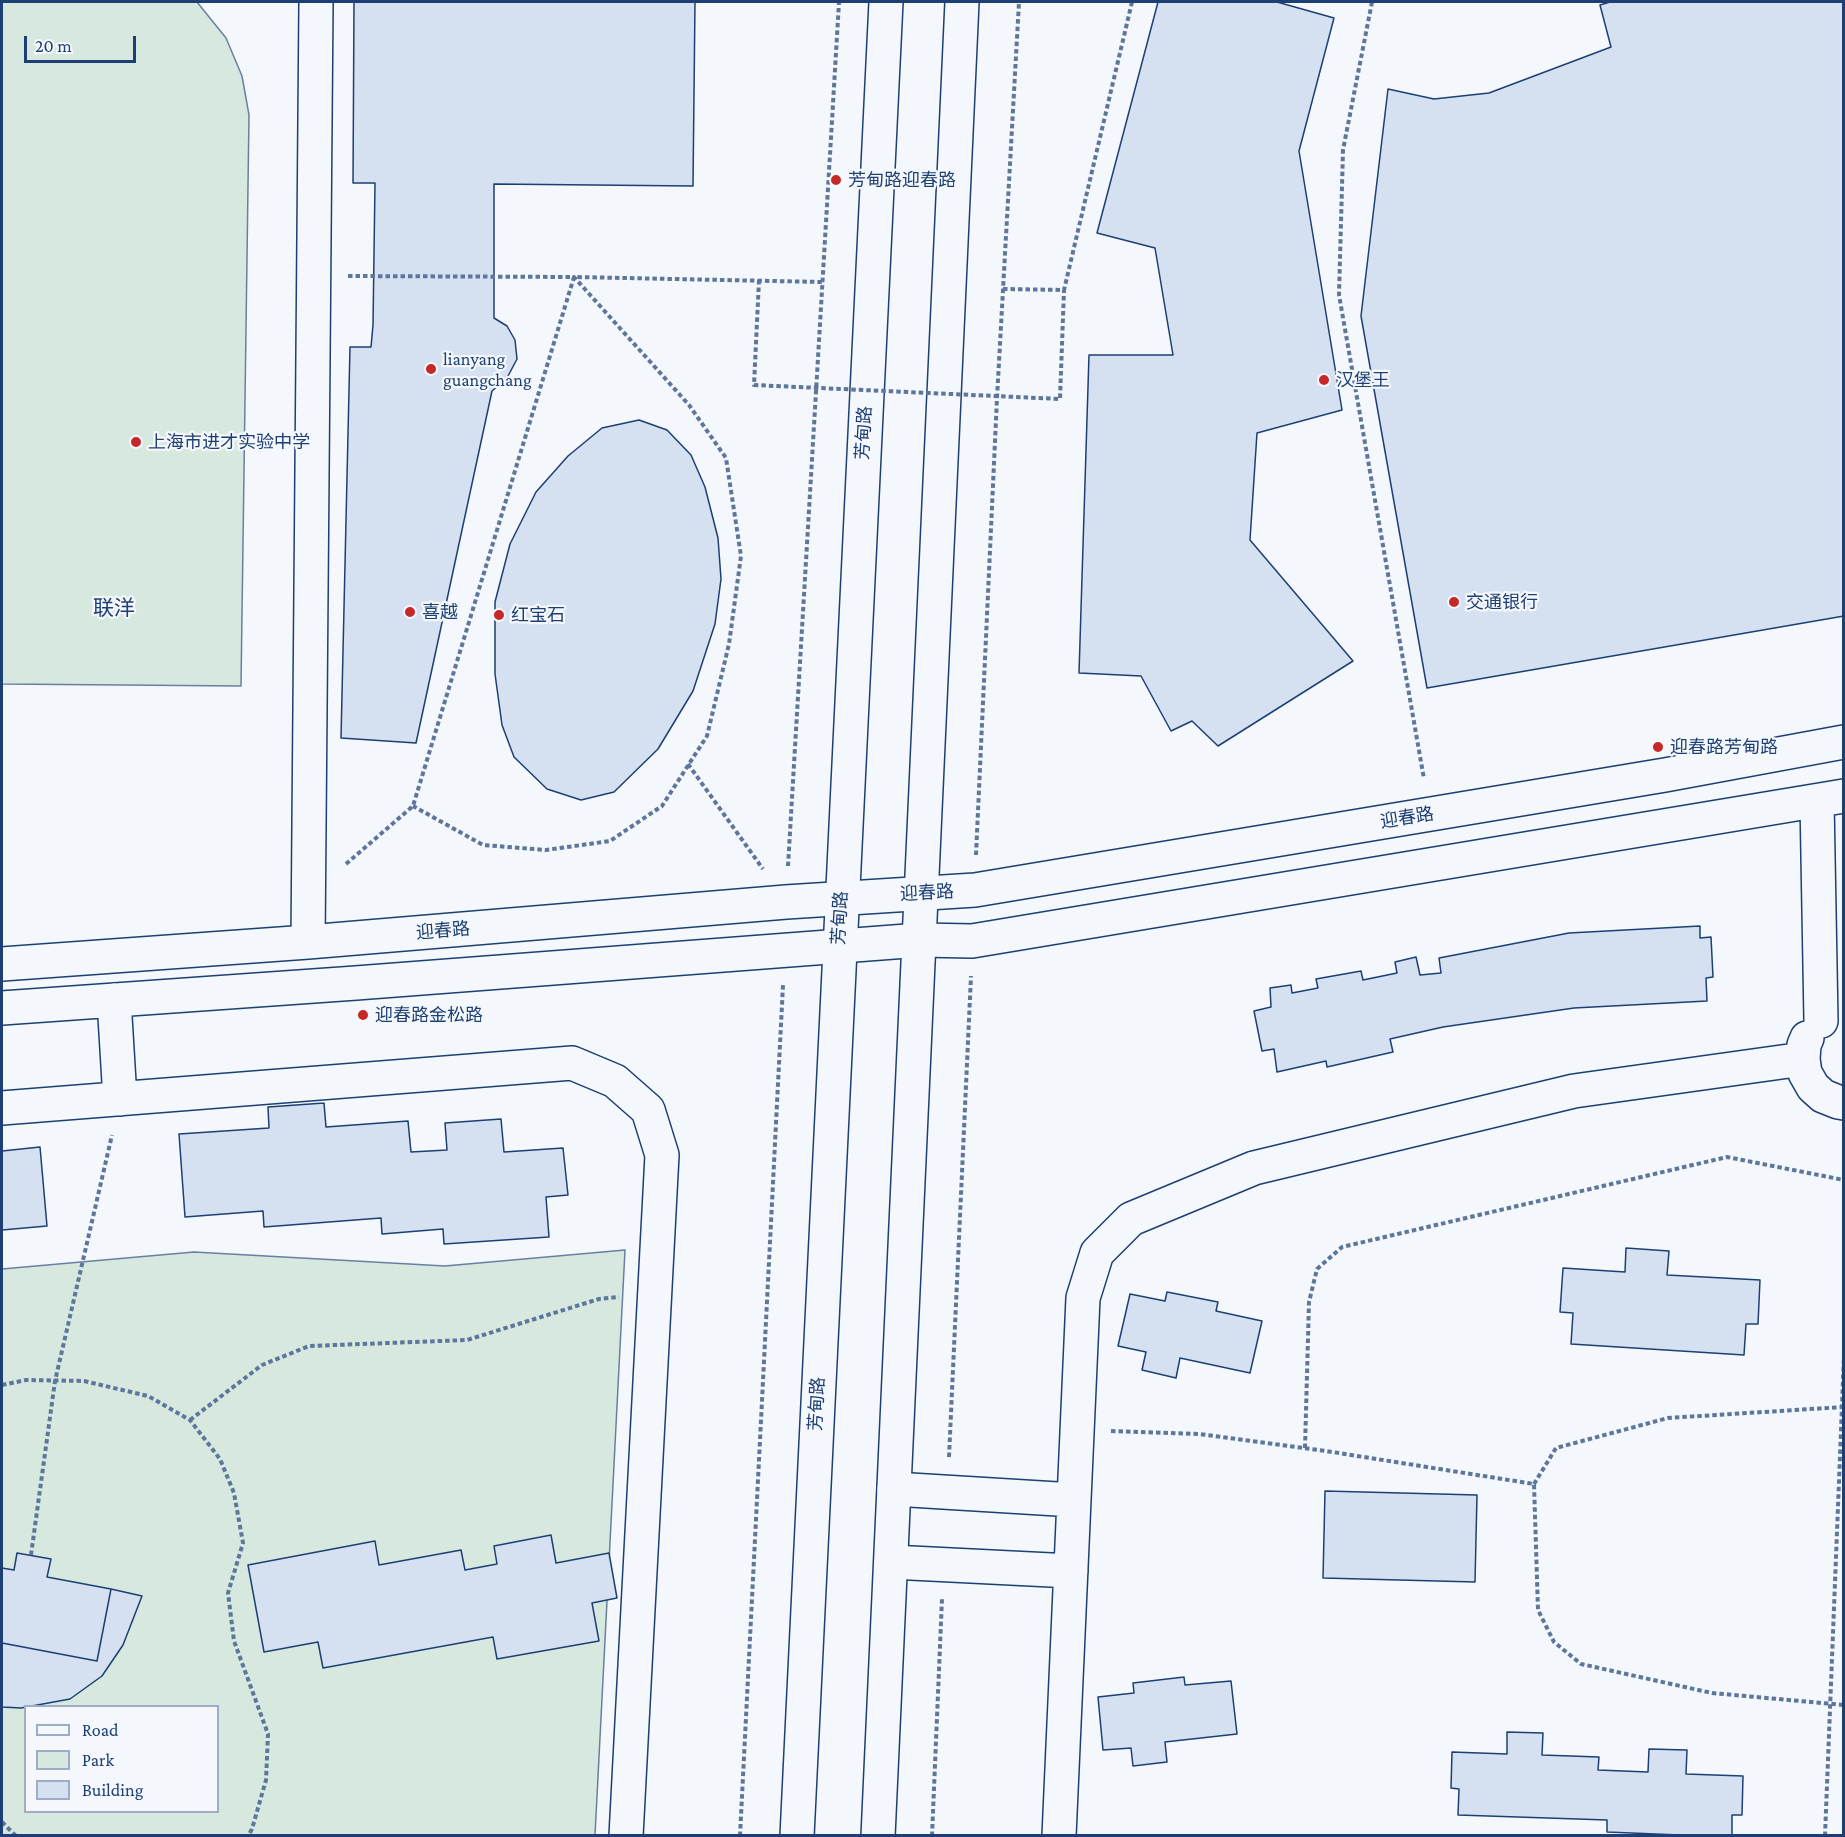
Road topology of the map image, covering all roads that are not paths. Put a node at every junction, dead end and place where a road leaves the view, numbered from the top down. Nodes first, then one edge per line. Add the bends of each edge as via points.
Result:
1 (316, 2) edge
2 (886, 2) edge
3 (962, 2) edge
4 (1844, 742) edge
5 (1830, 798) edge
6 (922, 893) junction
7 (841, 899) junction
8 (920, 940) junction
9 (308, 942) junction
10 (839, 946) junction
11 (2, 964) edge
12 (114, 1000) junction
13 (2, 1008) edge
14 (1832, 1017) edge
15 (1803, 1059) junction
16 (120, 1099) junction
17 (1844, 1103) edge
18 (2, 1108) edge
19 (894, 1489) junction
20 (1074, 1500) junction
21 (891, 1562) junction
22 (1071, 1571) junction
23 (626, 1836) edge
24 (797, 1836) edge
25 (878, 1836) edge
26 (1059, 1836) edge

1 - 9 street
2 - 7 street, 芳甸路
3 - 6 street
4 - 6 street, 迎春路 via 975,890
5 - 8 street via 972,941
5 - 14 street
6 - 7 street, 迎春路
6 - 8 street
7 - 9 street, 迎春路
7 - 10 street, 芳甸路
8 - 10 street
8 - 19 street
9 - 11 street, 迎春路
10 - 12 street
10 - 24 street, 芳甸路
12 - 13 street
12 - 16 street
14 - 15 street via 1811,1032 1804,1045
15 - 17 street via 1813,1087 1823,1096
15 - 20 street via 1563,1094 1254,1168 1131,1219 1097,1253 1083,1298
16 - 18 street
16 - 23 street via 572,1063 615,1081 648,1110 662,1155
19 - 20 street
19 - 21 street
20 - 22 street
21 - 22 street
21 - 25 street
22 - 26 street

